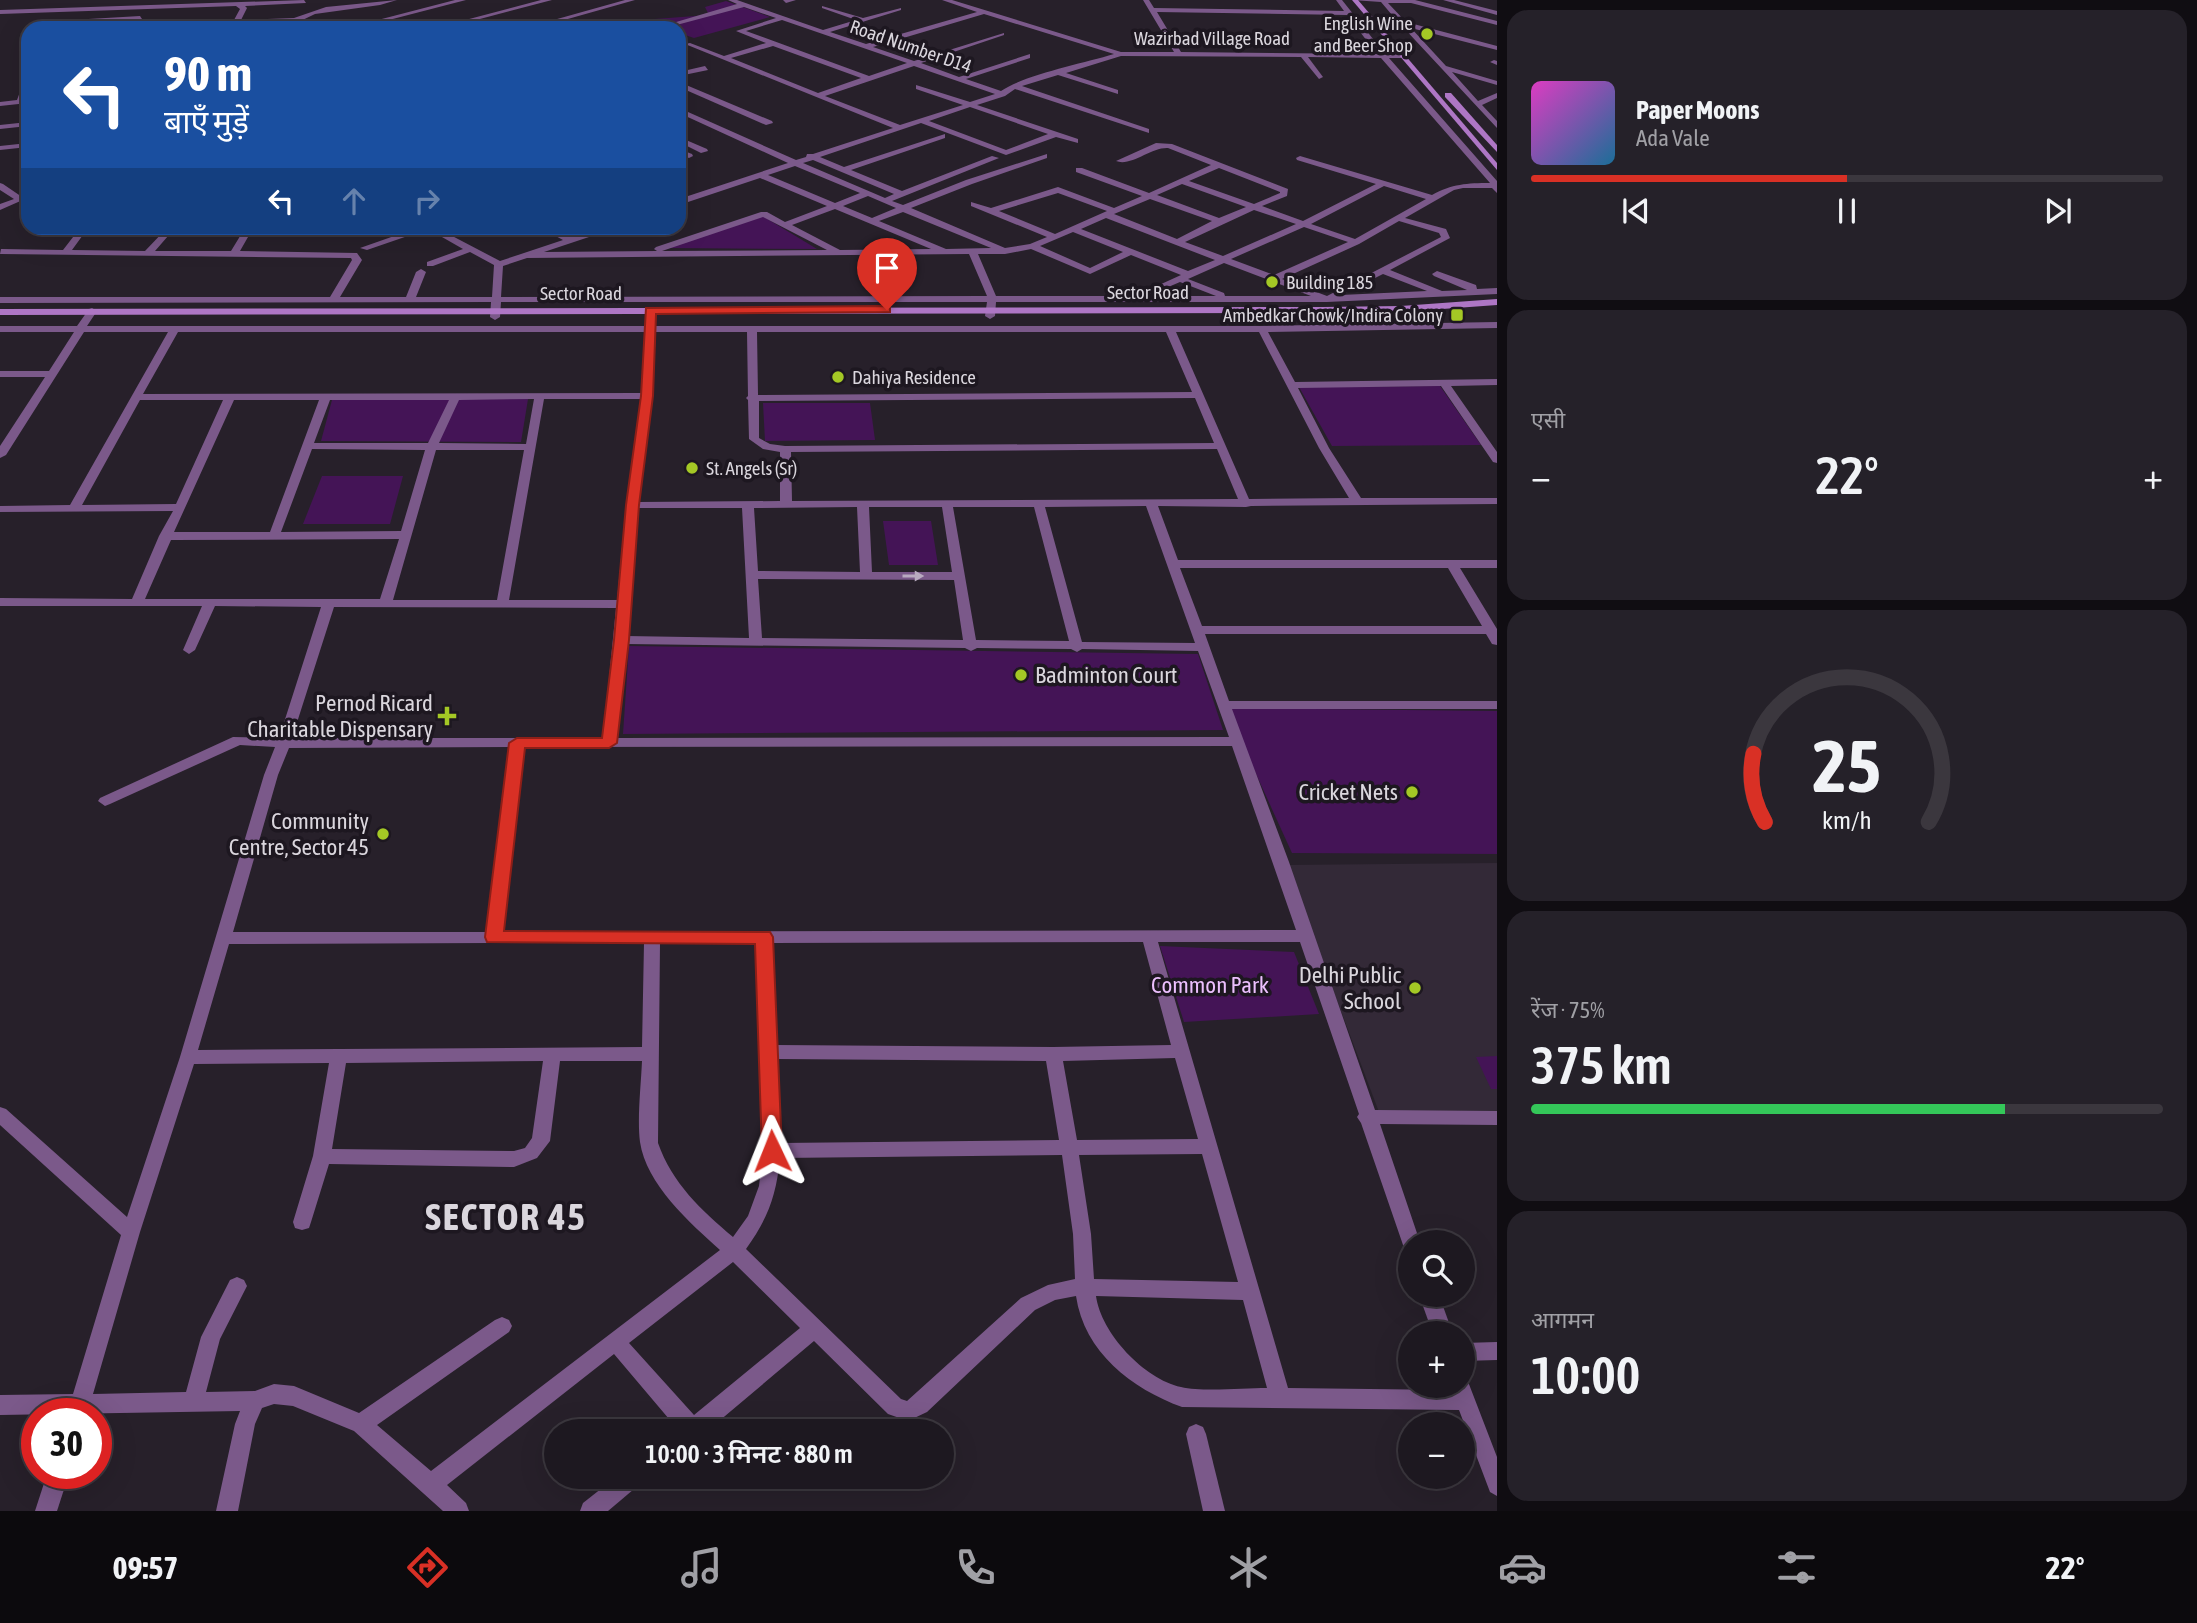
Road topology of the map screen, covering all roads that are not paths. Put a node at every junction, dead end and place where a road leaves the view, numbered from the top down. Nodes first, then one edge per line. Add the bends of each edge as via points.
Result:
1 (43, 0) edge
2 (106, 0) edge
3 (355, 0) edge
4 (394, 0) edge
5 (463, 0) edge
6 (549, 0) edge
7 (632, 0) edge
8 (731, 0) edge
9 (793, 0) edge
10 (945, 0) edge
11 (1146, 0) edge
12 (1339, 0) edge
13 (1355, 0) edge
14 (1364, 0) edge
15 (1382, 0) edge
16 (1446, 0) edge
17 (786, 1) edge
18 (304, 2) edge
19 (163, 3) edge
20 (237, 4) junction
21 (744, 4) junction
22 (175, 5) junction
23 (100, 7) junction
24 (824, 7) dead end
25 (1475, 7) junction
26 (899, 9) dead end
27 (59, 10) junction
28 (1152, 10) junction
29 (34, 11) junction
30 (0, 12) edge
31 (983, 12) junction
32 (1350, 13) junction
33 (1458, 13) junction
34 (1497, 13) edge
35 (782, 18) junction
36 (140, 19) dead end
37 (296, 19) junction
38 (863, 20) junction
39 (55, 21) edge
40 (115, 21) edge
41 (170, 21) edge
42 (237, 21) edge
43 (256, 21) edge
44 (293, 21) edge
45 (378, 21) edge
46 (466, 21) edge
47 (553, 21) edge
48 (683, 21) edge
49 (1385, 23) junction
50 (1497, 23) edge
51 (1405, 24) junction
52 (822, 32) junction
53 (1002, 34) dead end
54 (688, 44) dead end
55 (772, 44) junction
56 (865, 47) junction
57 (1497, 48) edge
58 (1178, 53) junction
59 (1121, 54) junction
60 (1302, 54) junction
61 (1382, 55) junction
62 (1027, 56) dead end
63 (1403, 56) junction
64 (724, 58) junction
65 (913, 63) junction
66 (705, 68) dead end
67 (1445, 68) junction
68 (686, 72) edge
69 (1056, 72) junction
70 (1319, 77) dead end
71 (867, 78) junction
72 (960, 79) junction
73 (1497, 83) edge
74 (1014, 86) junction
75 (686, 87) edge
76 (919, 87) dead end
77 (1115, 92) dead end
78 (1002, 94) junction
79 (819, 95) junction
80 (1497, 95) edge
81 (21, 102) edge
82 (0, 104) edge
83 (1479, 104) junction
84 (971, 105) junction
85 (1445, 106) junction
86 (1458, 107) junction
87 (1497, 107) edge
88 (686, 113) edge
89 (922, 121) junction
90 (769, 123) dead end
91 (21, 125) edge
92 (1497, 126) edge
93 (0, 127) edge
94 (900, 128) junction
95 (1146, 131) dead end
96 (1056, 134) junction
97 (942, 136) dead end
98 (1074, 141) dead end
99 (686, 142) edge
100 (21, 146) edge
101 (0, 148) edge
102 (1497, 150) edge
103 (704, 151) dead end
104 (686, 154) edge
105 (689, 156) dead end
106 (810, 156) junction
107 (1044, 156) dead end
108 (995, 158) dead end
109 (1300, 158) dead end
110 (1120, 161) dead end
111 (793, 162) junction
112 (1219, 165) junction
113 (1497, 168) edge
114 (844, 170) junction
115 (1079, 170) dead end
116 (758, 174) junction
117 (1183, 182) junction
118 (1384, 183) junction
119 (0, 186) edge
120 (1496, 186) edge
121 (869, 193) junction
122 (902, 194) junction
123 (1148, 197) junction
124 (1432, 198) junction
125 (686, 200) edge
126 (886, 200) junction
127 (974, 204) dead end
128 (835, 206) junction
129 (0, 207) edge
130 (1254, 207) junction
131 (904, 208) junction
132 (990, 211) junction
133 (1111, 213) junction
134 (1397, 218) junction
135 (872, 221) junction
136 (1219, 221) junction
137 (787, 224) junction
138 (1304, 224) junction
139 (1073, 229) junction
140 (79, 235) edge
141 (165, 235) edge
142 (245, 235) edge
143 (403, 235) edge
144 (444, 235) edge
145 (560, 235) edge
146 (585, 235) edge
147 (1055, 237) junction
148 (570, 240) junction
149 (1179, 241) junction
150 (1356, 242) junction
151 (1032, 246) junction
152 (364, 248) dead end
153 (470, 249) junction
154 (1005, 251) junction
155 (1, 252) edge
156 (66, 252) junction
157 (1130, 252) junction
158 (148, 253) junction
159 (234, 253) junction
160 (647, 253) junction
161 (950, 253) junction
162 (974, 253) junction
163 (841, 254) junction
164 (527, 255) junction
165 (1226, 259) junction
166 (430, 264) dead end
167 (499, 264) junction
168 (1382, 270) junction
169 (421, 272) dead end
170 (1437, 274) dead end
171 (1182, 276) junction
172 (1276, 278) junction
173 (1497, 291) edge
174 (1471, 293) junction
175 (1446, 296) junction
176 (1135, 298) junction
177 (1228, 298) junction
178 (334, 299) junction
179 (410, 299) junction
180 (497, 299) junction
181 (1327, 299) junction
182 (0, 300) edge
183 (1497, 302) edge
184 (1461, 306) junction
185 (991, 308) junction
186 (1497, 309) edge
187 (0, 312) edge
188 (495, 314) junction
189 (90, 315) junction
190 (0, 318) edge
191 (650, 318) junction
192 (1497, 325) edge
193 (752, 328) junction
194 (0, 329) edge
195 (82, 329) junction
196 (1262, 329) junction
197 (174, 330) junction
198 (1170, 330) junction
199 (0, 374) edge
200 (53, 374) junction
201 (1497, 382) edge
202 (1444, 383) junction
203 (1290, 384) junction
204 (456, 395) junction
205 (540, 395) junction
206 (1199, 395) junction
207 (326, 396) junction
208 (647, 396) junction
209 (136, 397) junction
210 (230, 397) junction
211 (751, 398) junction
212 (309, 446) junction
213 (432, 446) junction
214 (1221, 446) junction
215 (531, 447) junction
216 (785, 449) junction
217 (0, 455) edge
218 (1497, 460) edge
219 (1497, 501) edge
220 (1358, 503) junction
221 (947, 504) junction
222 (1039, 504) junction
223 (1151, 504) junction
224 (1246, 504) junction
225 (632, 505) junction
226 (748, 505) junction
227 (786, 505) junction
228 (863, 505) junction
229 (180, 506) junction
230 (74, 508) junction
231 (0, 509) edge
232 (404, 535) junction
233 (165, 536) junction
234 (274, 536) junction
235 (1173, 564) junction
236 (1452, 564) junction
237 (1497, 564) edge
238 (752, 575) junction
239 (866, 576) junction
240 (960, 576) junction
241 (0, 602) edge
242 (137, 602) junction
243 (210, 603) junction
244 (385, 604) junction
245 (502, 604) junction
246 (622, 604) junction
247 (328, 605) junction
248 (1197, 629) junction
249 (1494, 635) edge
250 (621, 640) junction
251 (756, 643) junction
252 (971, 647) junction
253 (1203, 647) junction
254 (1077, 648) junction
255 (189, 650) dead end
256 (1224, 705) junction
257 (1497, 705) edge
258 (1238, 741) junction
259 (284, 743) junction
260 (517, 743) junction
261 (609, 743) junction
262 (105, 801) dead end
263 (1306, 936) junction
264 (494, 937) junction
265 (652, 937) junction
266 (764, 937) junction
267 (1149, 937) junction
268 (223, 938) junction
269 (1182, 1051) junction
270 (768, 1052) junction
271 (649, 1054) junction
272 (1053, 1054) junction
273 (552, 1056) junction
274 (188, 1057) junction
275 (338, 1057) junction
276 (0, 1114) edge
277 (1366, 1117) junction
278 (1497, 1118) edge
279 (1209, 1146) junction
280 (1068, 1147) junction
281 (772, 1151) junction
282 (322, 1156) junction
283 (302, 1222) dead end
284 (1406, 1230) edge
285 (131, 1232) junction
286 (734, 1250) junction
287 (237, 1286) dead end
288 (1085, 1287) junction
289 (1250, 1291) junction
290 (502, 1326) dead end
291 (815, 1328) junction
292 (616, 1342) junction
293 (1497, 1350) edge
294 (1475, 1351) edge
295 (1398, 1394) edge
296 (1280, 1397) junction
297 (81, 1398) edge
298 (1464, 1398) edge
299 (255, 1401) junction
300 (193, 1402) junction
301 (0, 1405) edge
302 (21, 1406) edge
303 (112, 1407) edge
304 (682, 1419) edge
305 (705, 1419) edge
306 (360, 1424) junction
307 (1196, 1434) dead end
308 (431, 1484) junction
309 (1497, 1485) edge
310 (53, 1489) edge
311 (618, 1489) edge
312 (46, 1511) edge
313 (227, 1511) edge
314 (458, 1511) edge
315 (591, 1511) edge
316 (1214, 1511) edge

1 - 29 street
2 - 23 street
3 - 18 street
4 - 37 street via 318,9
5 - 45 street
6 - 46 street
7 - 47 street
8 - 21 street, Road Number D14
9 - 17 street
10 - 31 street, Wazirbad Village Road
11 - 28 street
12 - 32 street
13 - 14 street
13 - 63 main road
14 - 15 street
14 - 49 main road
15 - 33 street via 1416,2
15 - 51 street
16 - 25 street
18 - 20 street
18 - 37 street
19 - 22 street
19 - 23 street
20 - 22 street
20 - 42 street via 244,8
21 - 35 street, Road Number D14
21 - 48 street
22 - 41 street
23 - 27 street
24 - 38 street
25 - 33 street
25 - 34 street
26 - 38 street
27 - 29 street
27 - 39 street
28 - 32 street
28 - 58 street
29 - 30 street
31 - 56 street
31 - 59 street, Wazirbad Village Road
32 - 61 street
33 - 50 street
35 - 52 street, Road Number D14
35 - 55 street via 739,31
36 - 40 street
37 - 43 street
37 - 44 street
38 - 52 street
49 - 51 street
49 - 86 main road
51 - 57 street
51 - 67 street
52 - 56 street, Road Number D14
53 - 65 street
54 - 64 street
55 - 64 street
55 - 71 street
56 - 65 street, Road Number D14
58 - 59 street, Wazirbad Village Road
58 - 60 street, Wazirbad Village Road
59 - 69 street
60 - 61 street, Wazirbad Village Road
60 - 70 street
61 - 63 street, Wazirbad Village Road
61 - 120 street
62 - 72 street
63 - 85 main road
64 - 79 street
65 - 71 street
65 - 72 street, Road Number D14
66 - 68 street
67 - 73 street
67 - 83 street
69 - 74 street
69 - 77 street
71 - 79 street
72 - 78 street, Road Number D14
74 - 78 street
74 - 95 street
75 - 90 street
76 - 84 street
78 - 84 street
79 - 94 street
80 - 83 street
81 - 82 street
83 - 86 street
83 - 87 street
83 - 92 street
84 - 89 street
84 - 96 street
85 - 86 street
85 - 113 main road
86 - 102 main road
88 - 111 street
89 - 94 street
89 - 96 street via 1006,153
91 - 93 street
94 - 106 street
96 - 98 street
97 - 114 street
99 - 103 street
100 - 101 street
104 - 105 street
106 - 111 street
106 - 114 street
107 - 131 street
108 - 122 street
109 - 118 street
110 - 112 street via 1164,145
111 - 116 street
111 - 121 street
112 - 117 street
112 - 130 street via 1285,191
114 - 122 street
115 - 123 street
116 - 125 street
116 - 128 street
117 - 123 street
117 - 130 street
118 - 124 street
118 - 138 street
119 - 129 street via 21,200
120 - 124 street via 1463,185
121 - 126 street
121 - 128 street
122 - 126 street
123 - 133 street
123 - 136 street
124 - 134 street
126 - 131 street
127 - 132 street
128 - 135 street
128 - 137 street
130 - 136 street
130 - 138 street
131 - 135 street
131 - 154 street
132 - 133 street via 1058,190
132 - 147 street
133 - 139 street
133 - 149 street
134 - 150 street
134 - 168 street via 1443,232 1446,238
135 - 161 street
136 - 149 street
137 - 160 street via 758,214
137 - 163 street
138 - 150 street
138 - 165 street
139 - 147 street
139 - 157 street
140 - 156 street
141 - 158 street
142 - 159 street
143 - 152 street
144 - 153 street
145 - 148 street
146 - 148 street
147 - 151 street
148 - 164 street
149 - 165 street
150 - 172 street
151 - 154 street
151 - 157 street via 1090,271
153 - 166 street
153 - 167 street
154 - 162 street
155 - 156 street
156 - 158 street
157 - 171 street
158 - 159 street
159 - 178 street via 354,255 357,260
160 - 163 street
160 - 164 street
161 - 162 street
161 - 163 street
162 - 185 street
164 - 167 street
165 - 171 street
165 - 172 street
167 - 180 street
168 - 175 street
168 - 181 street
169 - 179 street
170 - 174 street via 1473,287
171 - 176 street
171 - 177 street
172 - 181 street
173 - 174 street
174 - 175 street
175 - 181 street
175 - 184 street
176 - 177 street
176 - 185 street
177 - 181 street
178 - 179 street
178 - 182 street
179 - 180 street
180 - 185 street
180 - 188 street
183 - 184 main road, Sector Road
184 - 185 main road, Sector Road
185 - 186 main road, Sector Road via 1385,315
185 - 191 main road, Sector Road
187 - 189 main road, Sector Road
188 - 189 main road, Sector Road
188 - 191 main road, Sector Road
189 - 190 main road, Sector Road
189 - 195 street
191 - 193 street
191 - 197 street
191 - 208 street
192 - 196 street
193 - 198 street
193 - 211 street
194 - 195 street
195 - 197 street
195 - 200 street
196 - 198 street
196 - 203 street
197 - 209 street
198 - 206 street
199 - 200 street
200 - 217 street
201 - 202 street
202 - 203 street
202 - 218 street
203 - 220 street
204 - 205 street
204 - 207 street
204 - 213 street
205 - 208 street
205 - 215 street
206 - 211 street
206 - 214 street
207 - 210 street
207 - 212 street
208 - 225 street
209 - 210 street
209 - 230 street
210 - 229 street
211 - 216 street via 754,439 766,447
212 - 213 street
212 - 234 street
213 - 215 street
213 - 232 street
214 - 216 street
214 - 224 street
215 - 245 street
216 - 227 street
219 - 220 street
220 - 224 street
221 - 222 street
221 - 228 street
221 - 240 street
222 - 223 street
222 - 254 street
223 - 224 street
223 - 235 street
225 - 226 street
225 - 246 street
226 - 227 street
226 - 238 street
227 - 228 street
228 - 239 street
229 - 230 street
229 - 233 street
230 - 231 street
232 - 234 street
232 - 244 street
233 - 234 street
233 - 242 street
235 - 236 street
235 - 248 street
236 - 237 street
236 - 249 street
238 - 239 street
238 - 251 street
239 -> 240 street
240 - 252 street
241 - 242 street
242 - 243 street
243 - 247 street
243 - 255 street
244 - 245 street
244 - 247 street
245 - 246 street
246 - 250 street
247 - 259 street
248 - 249 street
248 - 253 street
250 - 251 street
250 - 261 street
251 - 252 street
252 - 254 street
253 - 254 street
253 - 256 street
256 - 257 street
256 - 258 street
258 - 261 street
258 - 263 street
259 - 260 street
259 - 262 street via 238,740
259 - 268 street
260 - 261 street
260 - 264 street
263 - 267 street
263 - 277 street
264 - 265 street
264 - 268 street
265 - 266 street
265 - 271 street
266 - 267 street
266 - 270 street
267 - 269 street
268 - 274 street
269 - 272 street
269 - 279 street
270 - 272 street
270 - 281 street
271 - 273 street
271 - 286 street via 649,1143 655,1166 693,1214
272 - 280 street
273 - 275 street
273 - 282 street via 541,1141 531,1153 514,1159
274 - 275 street
274 - 285 street
275 - 282 street
276 - 285 street
277 - 278 street
277 - 284 street
279 - 280 street
279 - 289 street
280 - 281 street
280 - 288 street
281 - 286 street via 768,1186 756,1220
282 - 283 street
285 - 297 street
286 - 291 street
286 - 292 street
287 - 300 street via 211,1337
288 - 289 street
288 - 291 street via 1046,1293 1028,1304 908,1411 895,1407
288 - 296 street via 1093,1322 1110,1347 1159,1389 1182,1397
289 - 296 street
290 - 306 street
291 - 305 street
292 - 304 street
292 - 308 street
293 - 294 street
295 - 296 street
298 - 309 street
299 - 300 street
299 - 306 street via 274,1394 294,1396
299 - 313 street via 245,1424
300 - 303 street
301 - 302 street
306 - 308 street
307 - 316 street
308 - 314 street
310 - 312 street
311 - 315 street

